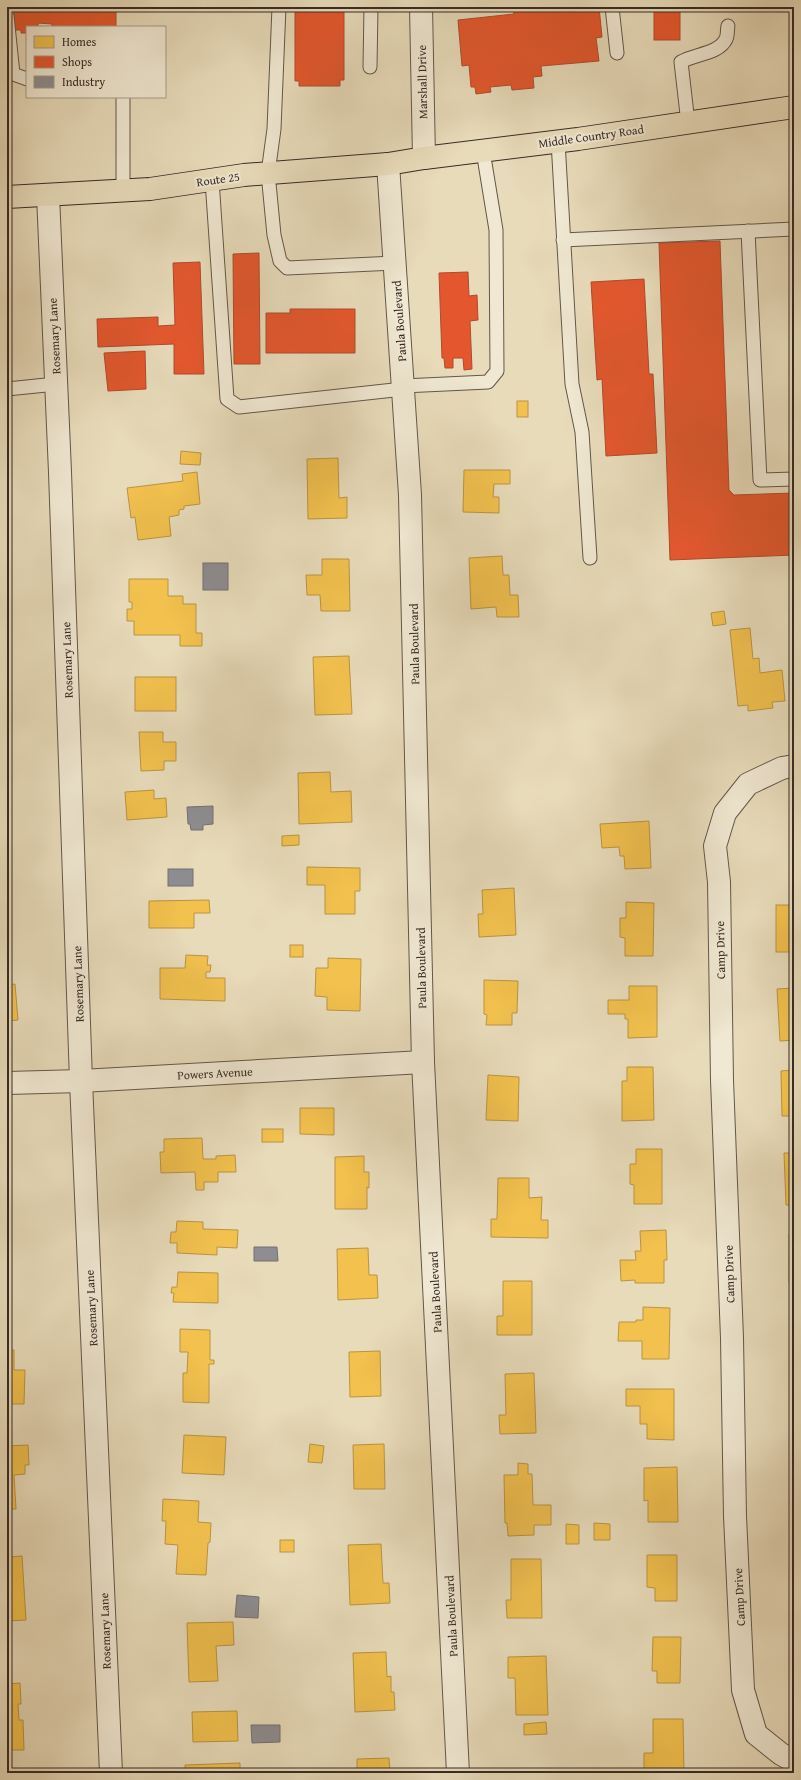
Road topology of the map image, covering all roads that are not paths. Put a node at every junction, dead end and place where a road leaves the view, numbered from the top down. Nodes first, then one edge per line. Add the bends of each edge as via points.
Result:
1 (279, 7) edge
2 (371, 7) edge
3 (421, 7) edge
4 (612, 7) edge
5 (7, 16) edge
6 (728, 26) dead end
7 (617, 53) dead end
8 (370, 67) dead end
9 (26, 79) edge
10 (123, 98) edge
11 (794, 107) edge
12 (688, 123) junction
13 (558, 141) junction
14 (483, 150) junction
15 (424, 158) junction
16 (388, 164) junction
17 (268, 173) junction
18 (212, 180) junction
19 (123, 190) junction
20 (48, 195) junction
21 (7, 197) edge
22 (794, 229) edge
23 (748, 231) junction
24 (563, 240) junction
25 (395, 263) junction
26 (56, 384) junction
27 (403, 387) junction
28 (7, 389) edge
29 (794, 479) edge
30 (590, 558) dead end
31 (794, 766) edge
32 (423, 1062) junction
33 (81, 1080) junction
34 (7, 1083) edge
35 (794, 1761) edge
36 (111, 1773) edge
37 (458, 1773) edge

1 - 17 lane via 274,129
2 - 8 lane
3 - 15 street, Marshall Drive
4 - 7 lane
5 - 9 lane via 13,74
6 - 12 lane via 726,38 716,49 681,62
10 - 19 lane
11 - 12 main road, Middle Country Road
12 - 13 main road, Middle Country Road
13 - 14 main road, Middle Country Road
13 - 24 lane
14 - 15 main road, Middle Country Road
14 - 27 lane via 496,230 497,372 488,382
15 - 16 main road, Middle Country Road
16 - 17 main road, Route 25
16 - 25 street, Paula Boulevard
17 - 18 main road, Route 25
17 - 25 lane via 274,235 280,261 287,268
18 - 19 main road, Route 25 via 150,189
18 - 27 lane via 227,399 239,407
19 - 20 main road, Route 25
20 - 21 main road
20 - 26 street, Rosemary Lane
22 - 23 lane
23 - 24 lane
23 - 29 lane via 760,480
24 - 30 lane via 572,384 582,432
25 - 27 street, Paula Boulevard
26 - 28 lane
26 - 33 street, Rosemary Lane
27 - 32 street, Paula Boulevard via 410,495
31 - 35 street, Camp Drive via 782,768 748,784 725,813 715,846 719,882 722,1080 732,1338 735,1516 743,1690 756,1734
32 - 33 street, Powers Avenue
32 - 37 street, Paula Boulevard
33 - 34 street, Powers Avenue
33 - 36 street, Rosemary Lane

